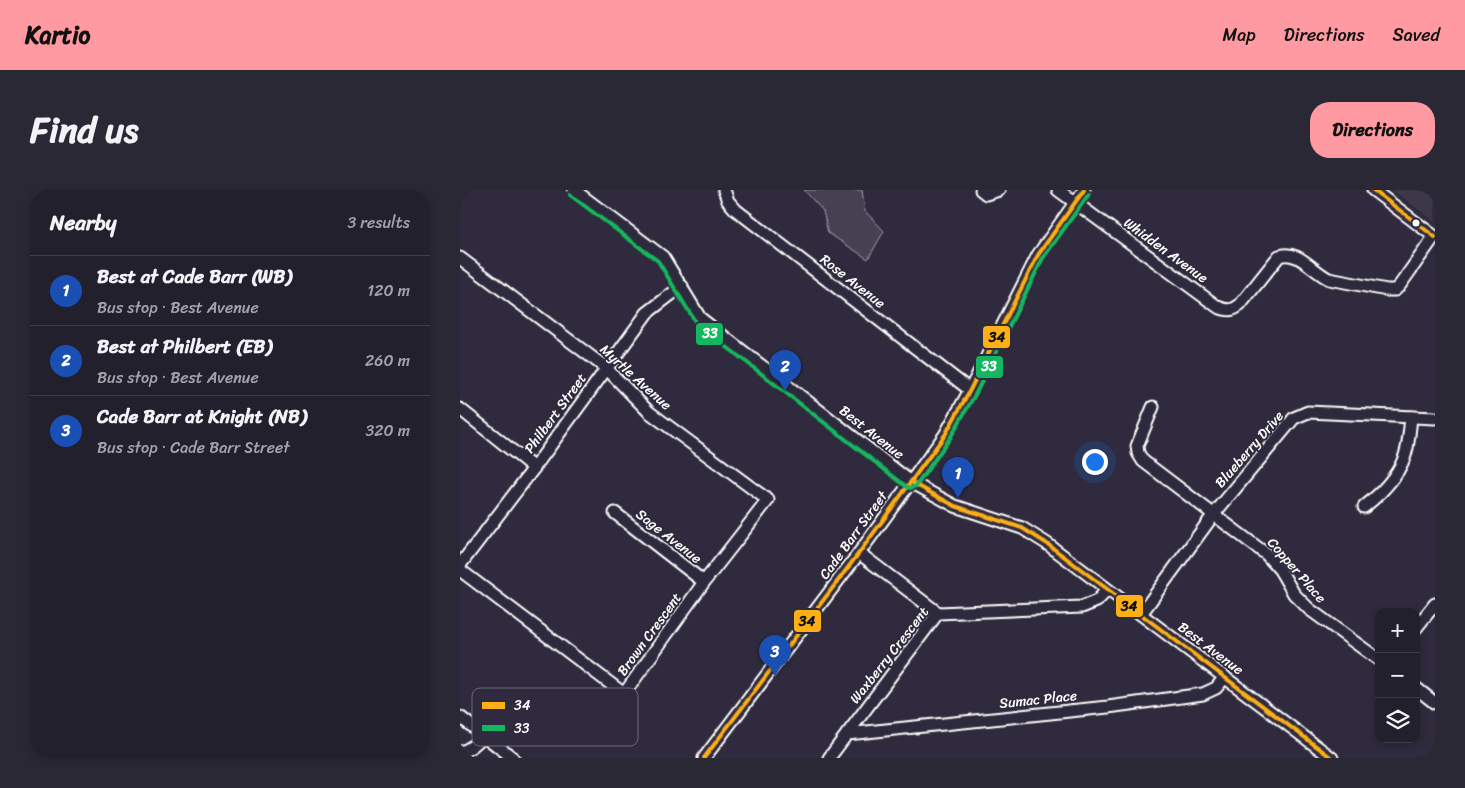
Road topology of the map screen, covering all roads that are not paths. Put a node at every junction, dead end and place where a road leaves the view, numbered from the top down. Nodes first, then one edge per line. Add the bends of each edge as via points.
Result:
1 (574, 190) edge
2 (724, 190) edge
3 (981, 190) edge
4 (999, 190) edge
5 (1058, 190) edge
6 (1084, 190) edge
7 (1373, 190) edge
8 (1075, 202) junction
9 (1435, 237) edge
10 (460, 258) edge
11 (682, 286) junction
12 (606, 368) junction
13 (970, 390) junction
14 (1153, 407) dead end
15 (460, 409) edge
16 (1411, 417) junction
17 (1435, 418) edge
18 (534, 468) junction
19 (911, 482) junction
20 (768, 500) joint
21 (1364, 507) dead end
22 (615, 513) dead end
23 (1214, 514) junction
24 (859, 553) junction
25 (460, 564) edge
26 (460, 570) edge
27 (704, 582) junction
28 (1107, 590) junction
29 (1435, 604) edge
30 (938, 613) junction
31 (1141, 614) junction
32 (1420, 623) edge
33 (1375, 657) edge
34 (1225, 677) junction
35 (616, 688) edge
36 (628, 688) edge
37 (1420, 691) edge
38 (1435, 703) edge
39 (460, 716) edge
40 (472, 726) edge
41 (847, 734) junction
42 (473, 746) edge
43 (497, 746) edge
44 (460, 752) edge
45 (513, 758) edge
46 (704, 758) edge
47 (829, 758) edge
48 (1332, 758) edge

1 - 11 street, Best Avenue via 663,257
2 - 13 street, Rose Avenue via 736,210
3 - 4 street via 986,194
5 - 8 street, Whidden Avenue
6 - 8 street, Cade Barr Street
7 - 9 street
8 - 9 street, Whidden Avenue via 1226,310 1240,305 1279,256 1286,254 1301,258 1329,279 1395,290
8 - 13 street, Cade Barr Street via 1038,255
10 - 12 street, Myrtle Avenue
11 - 12 street, Philbert Street via 647,313
11 - 19 street, Best Avenue via 700,318
12 - 18 street, Philbert Street
12 - 20 street, Myrtle Avenue via 649,412
13 - 19 street, Cade Barr Street via 945,436
14 - 23 street, Copper Place via 1139,438 1138,453
15 - 18 street
16 - 17 street, Blueberry Drive
16 - 21 street via 1401,466
16 - 23 street, Blueberry Drive via 1308,412 1294,418
18 - 25 street, Philbert Street
19 - 24 street, Cade Barr Street
19 - 28 street, Best Avenue via 955,506 1022,528
20 - 27 street, Brown Crescent
22 - 27 street, Sage Avenue
23 - 31 street, Blueberry Drive
23 - 33 street, Copper Place via 1266,554 1294,594 1309,609
24 - 30 street
24 - 46 street, Cade Barr Street
26 - 35 street, Brown Crescent
27 - 36 street, Brown Crescent
28 - 30 street, Waxberry Crescent via 1097,601 1082,607
28 - 31 street, Best Avenue
29 - 32 street
30 - 41 street, Waxberry Crescent
31 - 34 street, Best Avenue
34 - 41 street, Sumac Place via 1216,688 1203,694
34 - 48 street, Best Avenue
37 - 38 street
39 - 40 street
41 - 47 street, Waxberry Crescent
42 - 44 street
43 - 45 street

